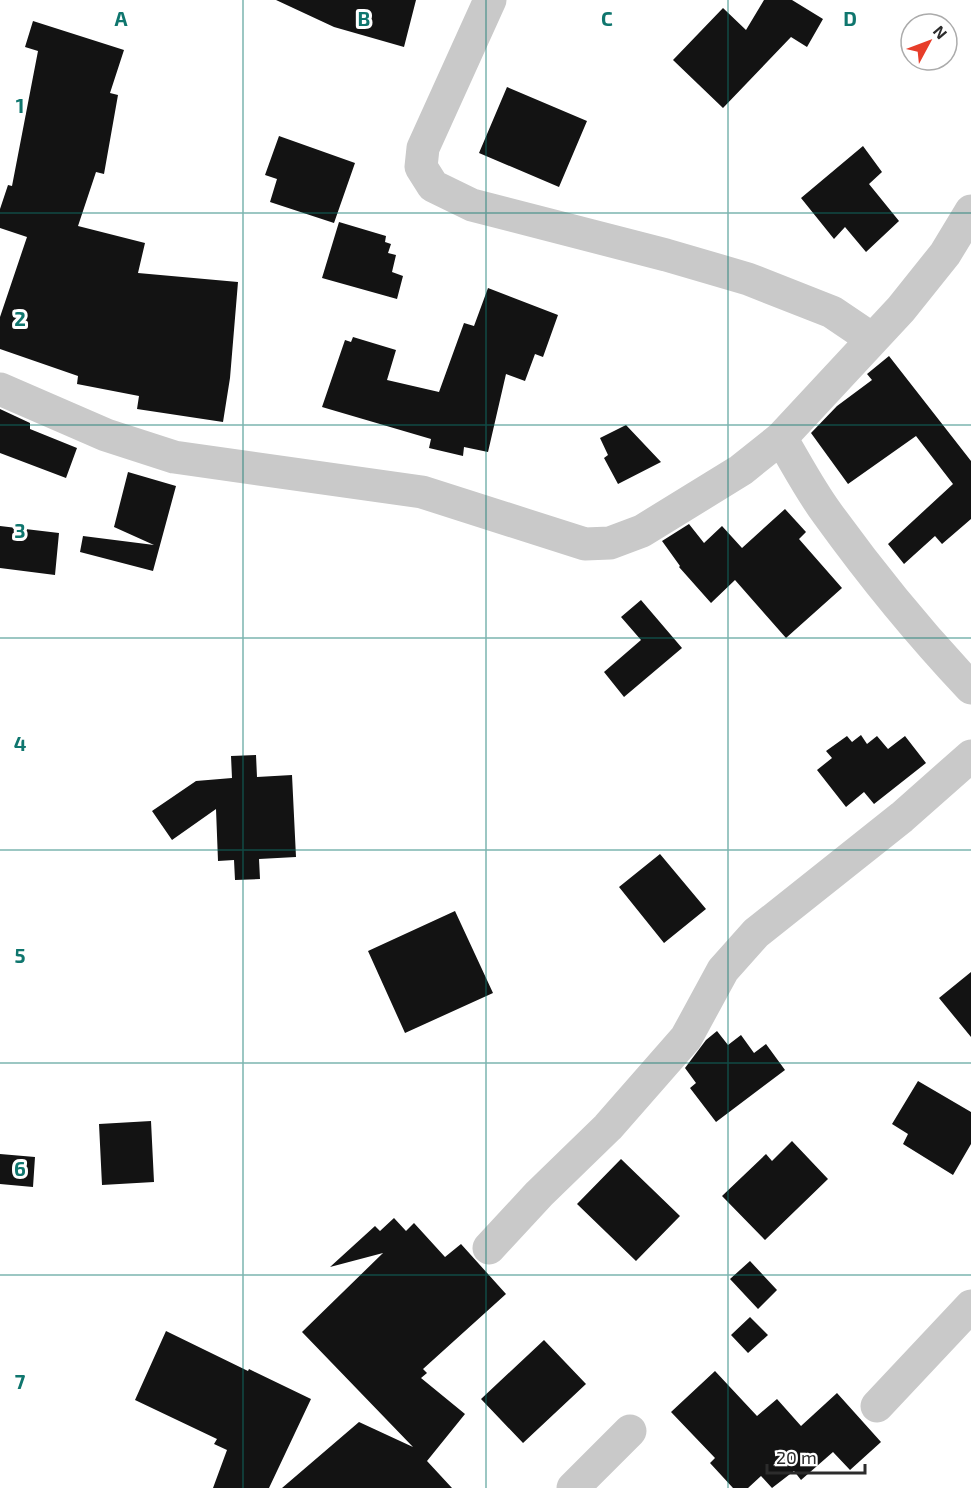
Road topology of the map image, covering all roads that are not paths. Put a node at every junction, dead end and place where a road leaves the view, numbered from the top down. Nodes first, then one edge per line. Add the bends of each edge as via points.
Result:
1 (490, 0) edge
2 (971, 211) edge
3 (872, 339) junction
4 (0, 389) edge
5 (781, 438) junction
6 (971, 688) edge
7 (971, 756) edge
8 (489, 1248) dead end
9 (971, 1306) edge
10 (877, 1406) dead end
11 (630, 1431) dead end
12 (573, 1488) edge

1 - 3 street via 423,148 421,167 433,186 472,205 748,279 832,312
2 - 3 street via 945,254
3 - 5 street
4 - 5 street via 106,435 174,457 422,492 585,544 610,543 642,531 741,470
5 - 6 street via 825,512 904,612
7 - 8 street via 902,817 756,933 723,970 686,1038 608,1127
9 - 10 street
11 - 12 street

